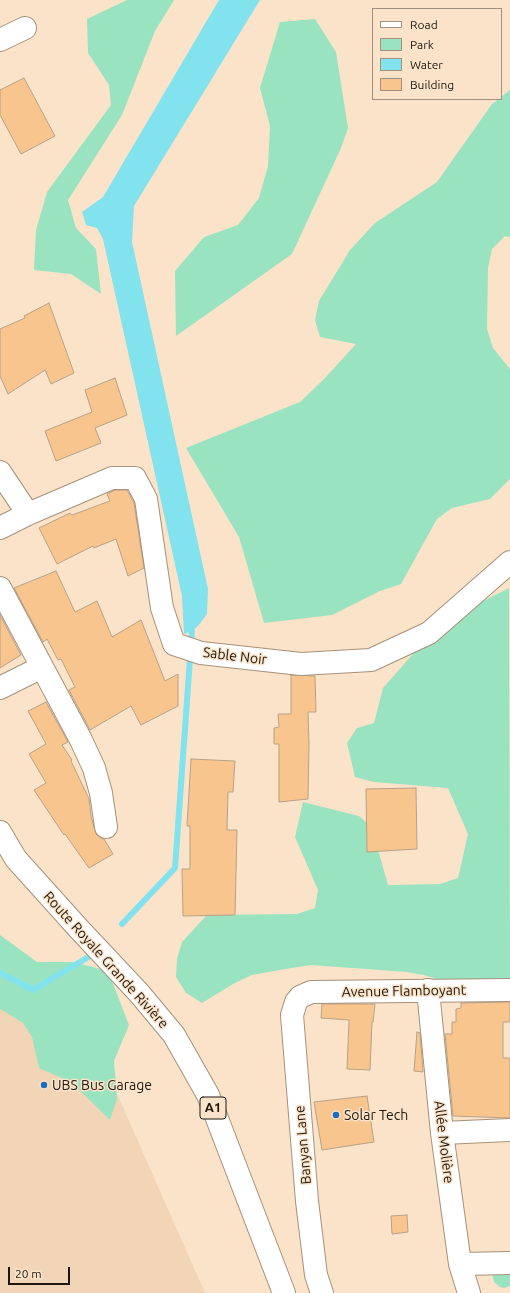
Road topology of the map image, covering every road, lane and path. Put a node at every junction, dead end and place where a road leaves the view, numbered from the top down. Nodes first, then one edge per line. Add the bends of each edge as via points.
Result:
1 (25, 28) dead end
2 (0, 40) edge
3 (0, 472) edge
4 (28, 514) junction
5 (0, 528) edge
6 (510, 562) edge
7 (0, 588) edge
8 (42, 667) junction
9 (0, 688) edge
10 (106, 827) dead end
11 (0, 832) edge
12 (428, 990) junction
13 (510, 990) edge
14 (300, 997) joint
15 (510, 1130) edge
16 (442, 1133) junction
17 (510, 1263) edge
18 (460, 1264) junction
19 (284, 1293) edge
20 (322, 1293) edge
21 (469, 1293) edge

1 - 2 street
3 - 4 street
4 - 5 street, Sable Noir
4 - 6 street, Sable Noir via 112,478 135,478 146,500 162,608 174,644 201,653 301,664 371,660 429,633
7 - 8 street
8 - 9 street
8 - 10 street via 94,768
11 - 19 street, Route Royale Grande Rivière / A1 via 16,859 139,993 174,1035 208,1095
12 - 13 street, Avenue Flamboyant
12 - 14 street, Avenue Flamboyant via 311,992
12 - 16 street, Allée Molière
14 - 20 street, Banyan Lane via 292,1014 307,1201 316,1275
15 - 16 street
16 - 18 street, Allée Molière
17 - 18 street
18 - 21 street, Allée Molière

